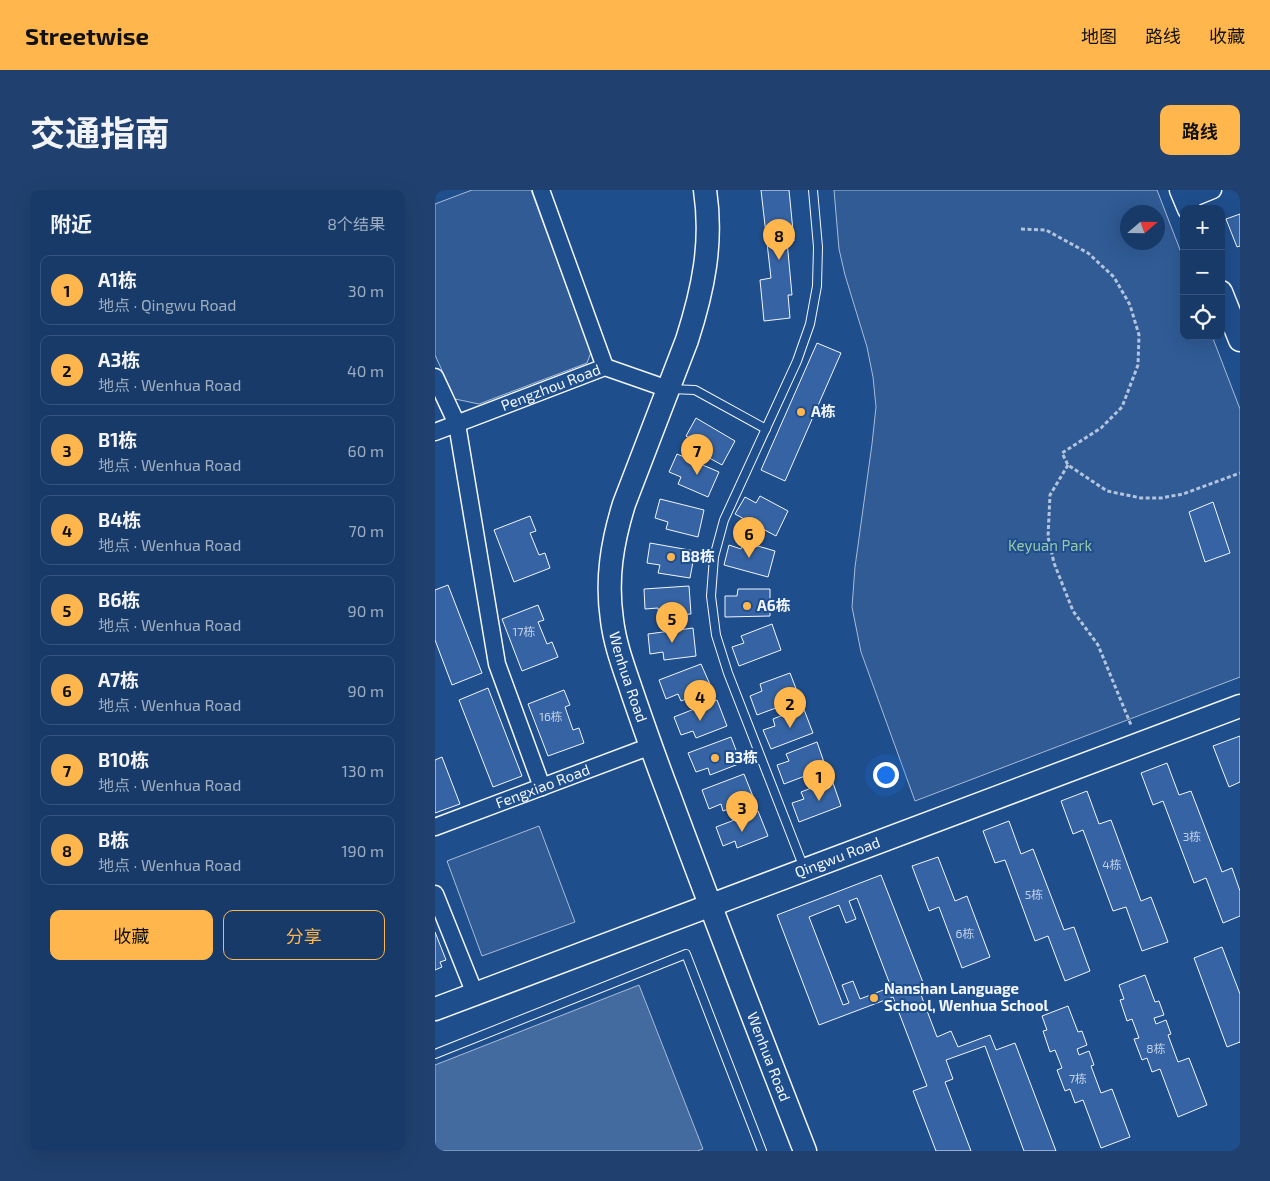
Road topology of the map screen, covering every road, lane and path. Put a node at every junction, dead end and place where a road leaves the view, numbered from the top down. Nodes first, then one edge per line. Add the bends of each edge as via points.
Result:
1 (541, 190) edge
2 (705, 190) edge
3 (813, 190) edge
4 (1213, 190) edge
5 (1185, 200) edge
6 (1021, 229) dead end
7 (1222, 295) edge
8 (1240, 340) edge
9 (605, 367) junction
10 (435, 378) edge
11 (668, 389) junction
12 (457, 424) junction
13 (766, 429) junction
14 (435, 432) edge
15 (1068, 465) junction
16 (1240, 473) edge
17 (1240, 706) edge
18 (1132, 726) dead end
19 (651, 746) junction
20 (542, 787) junction
21 (435, 827) edge
22 (805, 870) junction
23 (435, 894) edge
24 (709, 906) junction
25 (475, 994) junction
26 (435, 1009) edge
27 (435, 1054) edge
28 (762, 1151) edge
29 (805, 1151) edge

1 - 9 street
2 - 11 street, Wenhua Road via 708,222 703,283 687,340
3 - 13 lane via 819,247 817,286 810,324
4 - 5 street
6 - 15 path via 1046,230 1088,252 1115,277 1130,306 1139,336 1138,364 1122,407 1101,428 1062,453
7 - 8 street
9 - 11 street, Pengzhou Road
9 - 12 street, Pengzhou Road
10 - 12 street
11 - 13 lane via 695,390
11 - 19 street, Wenhua Road via 624,504 610,573 609,596 618,649
12 - 14 street, Pengzhou Road
12 - 20 street via 497,664
13 - 22 lane via 724,520 714,558 711,596 716,635 728,673
15 - 16 path via 1107,491 1141,498 1183,494
15 - 18 path via 1050,495 1049,537 1054,563 1073,611 1098,645
17 - 22 street, Qingwu Road
19 - 20 street, Fengxiao Road
19 - 24 street, Wenhua Road
20 - 21 street, Fengxiao Road
22 - 24 street, Qingwu Road
23 - 25 street
24 - 25 street, Qingwu Road
24 - 29 street, Wenhua Road
25 - 26 street, Qingwu Road
27 - 28 lane via 686,954

